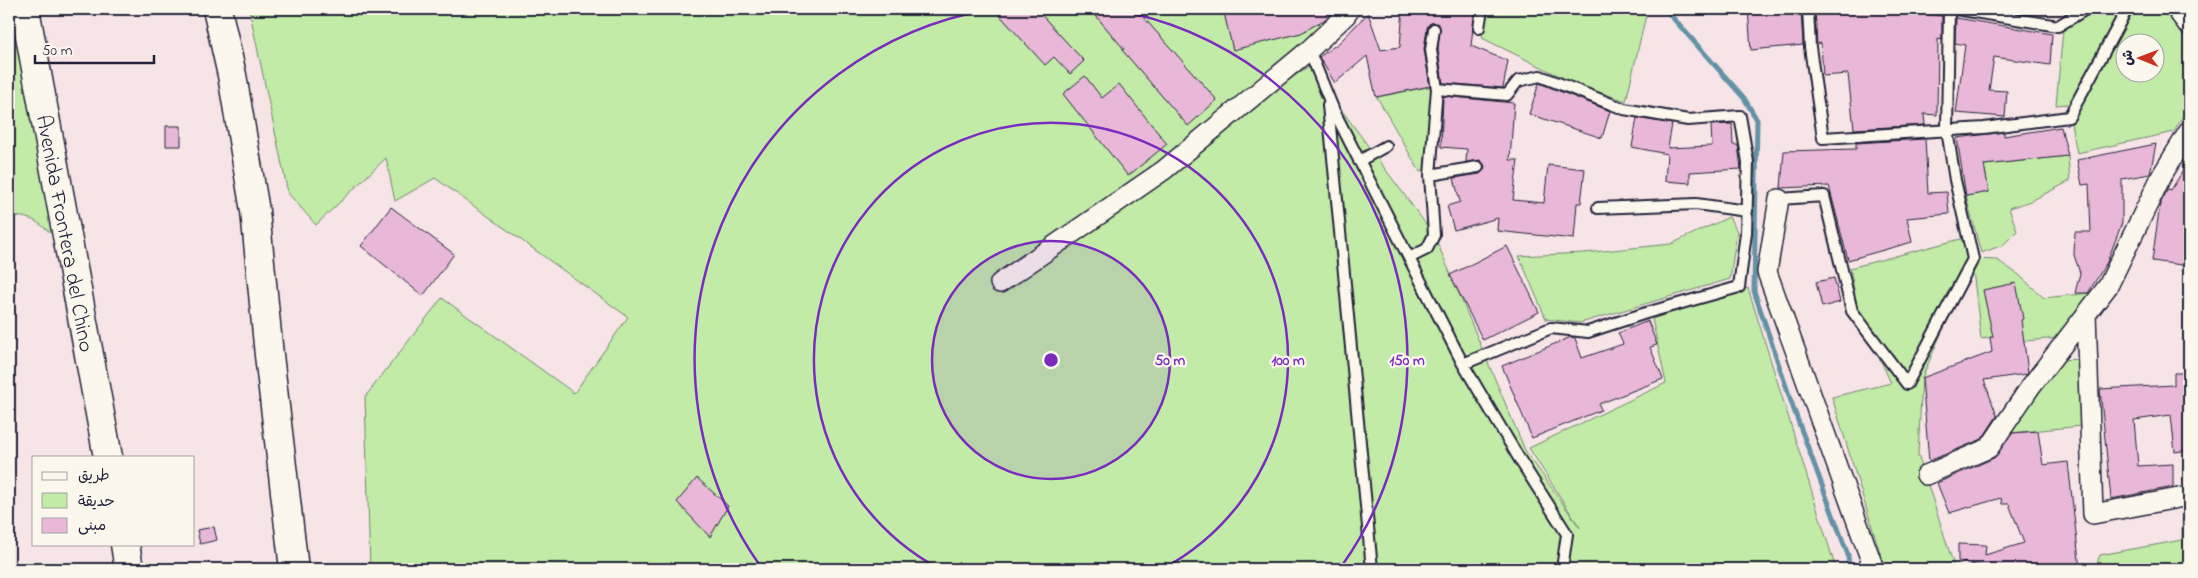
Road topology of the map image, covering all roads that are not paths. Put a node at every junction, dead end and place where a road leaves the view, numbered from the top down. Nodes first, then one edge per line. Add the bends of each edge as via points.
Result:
1 (25, 9) edge
2 (217, 9) edge
3 (1350, 9) edge
4 (1482, 9) edge
5 (1808, 9) edge
6 (1949, 9) edge
7 (1956, 9) edge
8 (2086, 9) edge
9 (2127, 9) edge
10 (2176, 9) edge
11 (2189, 26) edge
12 (1478, 28) dead end
13 (1434, 29) dead end
14 (1309, 50) junction
15 (1437, 89) junction
16 (1327, 94) junction
17 (1947, 130) junction
18 (2189, 131) edge
19 (1386, 146) dead end
20 (1359, 161) junction
21 (1478, 167) dead end
22 (1430, 175) junction
23 (1779, 198) joint
24 (1598, 208) dead end
25 (1747, 211) junction
26 (1409, 258) junction
27 (1000, 282) dead end
28 (2086, 314) junction
29 (1463, 364) junction
30 (108, 456) edge
31 (1926, 475) dead end
32 (2189, 496) edge
33 (125, 546) edge
34 (129, 569) edge
35 (294, 569) edge
36 (1372, 569) edge
37 (1562, 569) edge
38 (1874, 569) edge

1 - 30 street, Avenida Frontera del Chino
2 - 35 street via 232,75 255,211
3 - 14 street
4 - 12 lane
5 - 17 lane via 1822,138
6 - 17 lane
7 - 8 lane via 2058,26
9 - 17 lane via 2069,117
10 - 11 street
13 - 15 lane via 1431,50
14 - 16 lane
14 - 27 street via 1164,170
15 - 22 lane
15 - 25 lane via 1507,95 1518,81 1540,76 1624,109 1688,120 1740,116 1748,162
16 - 20 lane
16 - 36 lane
17 - 23 lane via 1973,259 1908,384 1852,311 1824,196
18 - 28 street via 2162,175 2108,286
19 - 20 lane
20 - 26 lane
21 - 22 lane
22 - 26 lane via 1434,235 1427,249
23 - 38 street via 1767,272
24 - 25 lane via 1696,204
25 - 29 lane via 1739,287 1588,332 1551,328
26 - 29 lane
28 - 31 street via 1989,448
28 - 32 street via 2093,514
29 - 37 lane via 1567,534
33 - 34 street

